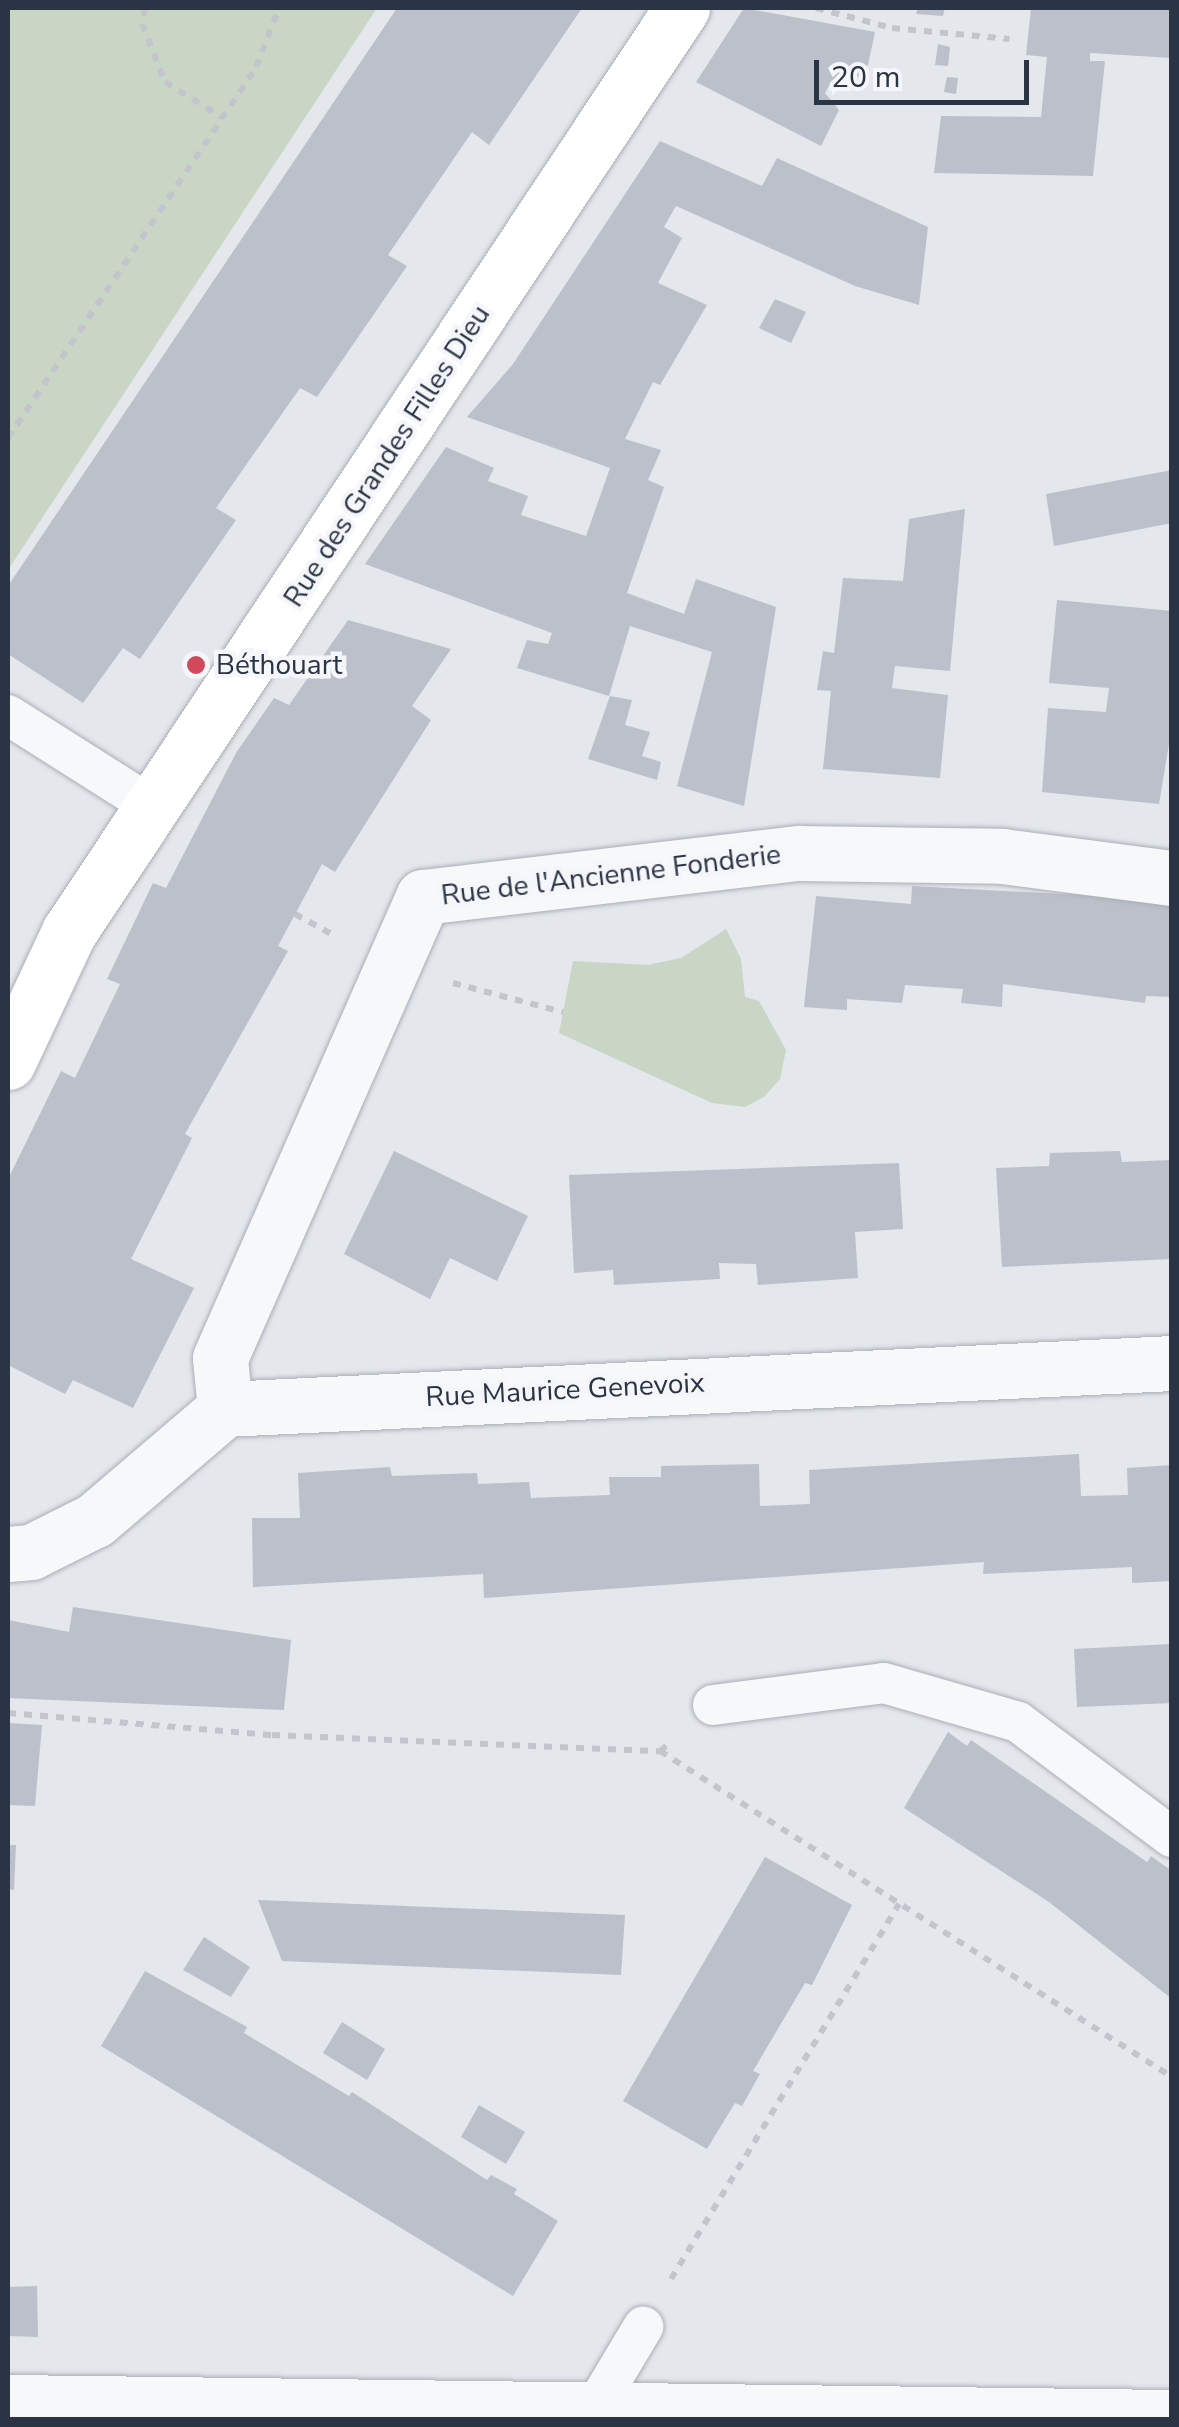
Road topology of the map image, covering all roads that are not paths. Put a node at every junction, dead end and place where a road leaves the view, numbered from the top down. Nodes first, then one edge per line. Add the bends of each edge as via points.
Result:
1 (682, 8) edge
2 (8, 715) edge
3 (156, 809) junction
4 (1172, 878) edge
5 (8, 1062) edge
6 (1172, 1363) edge
7 (225, 1409) junction
8 (8, 1554) edge
9 (713, 1705) road end
10 (1172, 1837) edge
11 (642, 2327) road end
12 (8, 2402) edge
13 (594, 2409) junction
14 (1172, 2417) edge

1 - 3 main road, Rue des Grandes Filles Dieu
2 - 3 lane
3 - 5 main road, Rue des Grandes Filles Dieu via 69,932
4 - 7 street, Rue de l'Ancienne Fonderie via 1002,856 754,858 424,897 220,1358
6 - 7 street, Rue Maurice Genevoix
7 - 8 street via 96,1520 31,1552
9 - 10 lane via 884,1684 1018,1722
11 - 13 lane
12 - 13 street
13 - 14 street

